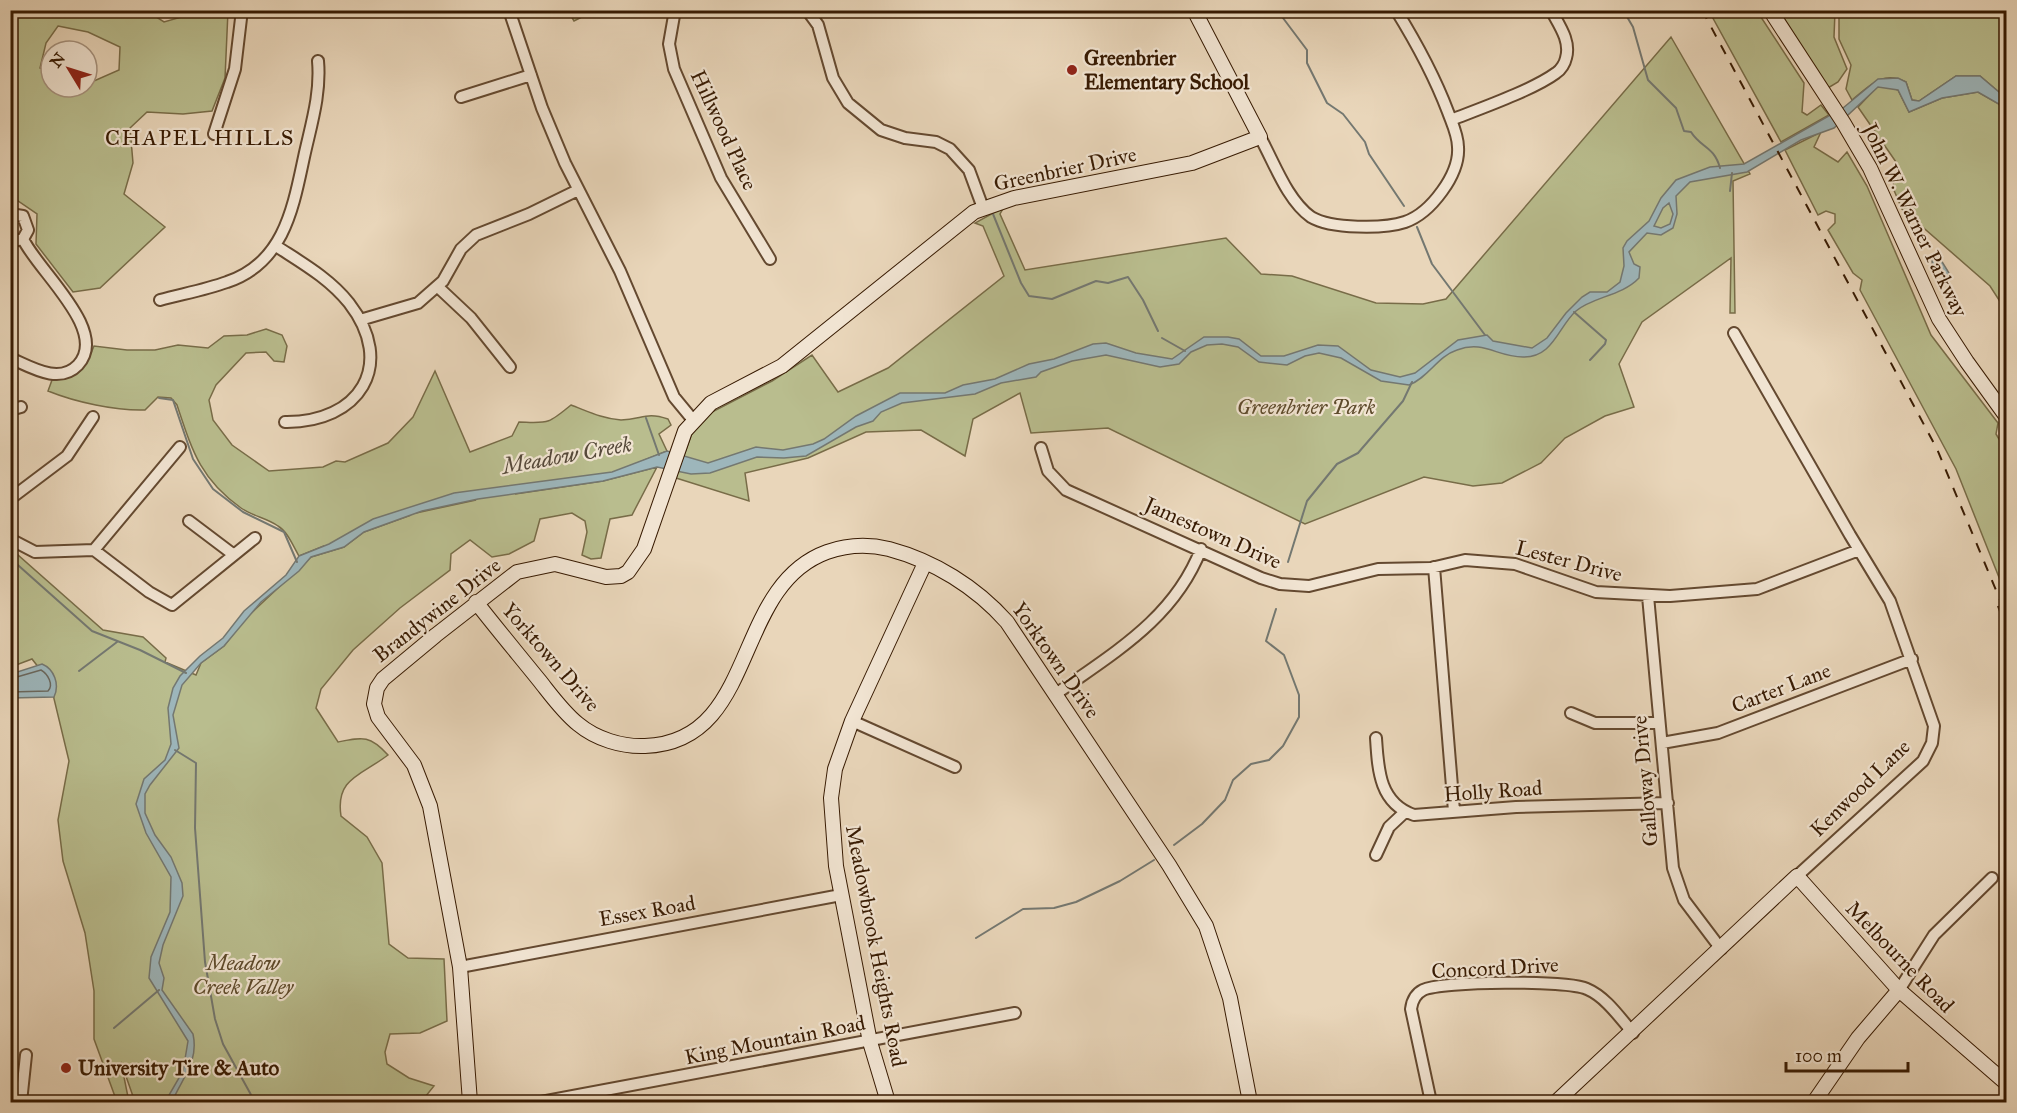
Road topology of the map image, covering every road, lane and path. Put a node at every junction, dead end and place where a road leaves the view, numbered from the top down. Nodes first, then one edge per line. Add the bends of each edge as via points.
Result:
1 (242, 10) edge
2 (509, 10) edge
3 (675, 10) edge
4 (807, 10) edge
5 (1194, 10) edge
6 (1396, 10) edge
7 (1551, 10) edge
8 (1770, 10) edge
9 (318, 62) dead end
10 (531, 75) junction
11 (461, 97) dead end
12 (1451, 120) junction
13 (214, 134) dead end
14 (1260, 137) junction
15 (578, 190) junction
16 (983, 208) junction
17 (10, 214) edge
18 (23, 239) junction
19 (10, 242) edge
20 (276, 246) junction
21 (770, 259) dead end
22 (438, 287) junction
23 (160, 300) dead end
24 (360, 321) junction
25 (10, 331) edge
26 (1734, 333) dead end
27 (10, 349) edge
28 (10, 358) edge
29 (510, 367) dead end
30 (2007, 416) edge
31 (93, 417) dead end
32 (693, 420) junction
33 (285, 422) dead end
34 (180, 447) dead end
35 (1041, 448) dead end
36 (10, 500) edge
37 (189, 521) dead end
38 (255, 538) dead end
39 (10, 539) edge
40 (1201, 549) junction
41 (94, 550) junction
42 (1859, 550) junction
43 (234, 555) junction
44 (926, 563) junction
45 (1434, 567) junction
46 (1648, 596) junction
47 (476, 602) junction
48 (1912, 659) junction
49 (1056, 694) junction
50 (1571, 713) dead end
51 (852, 721) junction
52 (1659, 723) junction
53 (1376, 738) dead end
54 (1662, 743) junction
55 (955, 767) dead end
56 (1668, 803) junction
57 (1454, 810) junction
58 (1405, 812) junction
59 (1376, 855) dead end
60 (1797, 876) junction
61 (1992, 878) dead end
62 (842, 895) junction
63 (1721, 949) junction
64 (460, 966) junction
65 (1899, 990) junction
66 (1015, 1013) dead end
67 (1633, 1033) junction
68 (870, 1042) junction
69 (26, 1055) dead end
70 (2005, 1078) edge
71 (21, 1102) edge
72 (470, 1102) edge
73 (541, 1102) edge
74 (888, 1102) edge
75 (1250, 1102) edge
76 (1431, 1102) edge
77 (1556, 1102) edge
78 (1814, 1102) edge

1 - 13 street via 235,69
2 - 10 street
3 - 21 street, Hillwood Place via 669,44 674,69 722,178
4 - 16 street via 823,35 833,78 848,103 881,130 936,142 950,149 969,170
5 - 14 street
6 - 12 street via 1423,54
7 - 12 street via 1566,42 1561,68 1530,86
8 - 30 street, John W. Warner Parkway via 1870,168 1939,319
9 - 20 street via 318,90 292,214
10 - 11 street
10 - 15 street
12 - 14 street via 1458,146 1451,177 1424,211 1394,224 1341,226 1313,218 1295,201
14 - 16 street, Greenbrier Drive via 1192,163 1014,198
15 - 22 street via 476,235 461,249
15 - 32 street via 620,271 674,397
16 - 32 street, Greenbrier Drive via 957,223 782,366 711,403
17 - 18 street via 19,214 26,220 28,230
18 - 19 street
18 - 28 street via 84,326 86,349 75,368 63,374 47,374
20 - 23 street via 254,268 230,281
20 - 24 street via 332,284
22 - 24 street via 416,303
22 - 29 street via 471,318
24 - 33 street via 371,354 369,373 359,394 332,413 308,421
25 - 27 street
26 - 42 street, Kenwood Lane
31 - 36 street via 62,462
32 - 47 street, Brandywine Drive via 684,435 644,549 628,572 606,577 568,566 542,565 517,572
34 - 41 street
35 - 40 street, Jamestown Drive via 1048,471 1066,490
37 - 43 street
38 - 43 street
39 - 41 street via 35,552
40 - 45 street, Jamestown Drive via 1261,578 1294,586 1323,585 1378,569
40 - 49 street via 1180,589 1151,624
41 - 43 street via 172,605
42 - 46 street, Lester Drive via 1757,590
42 - 48 street, Kenwood Lane via 1890,601
44 - 47 street, Yorktown Drive via 895,551 865,546 834,550 808,561 790,574 770,601 733,682 710,718 690,734 655,746 613,742 578,724
44 - 49 street, Yorktown Drive via 962,582 993,606
44 - 51 street, Meadowbrook Heights Road
45 - 46 street, Lester Drive via 1465,560 1515,564 1596,592
45 - 57 street
46 - 52 street, Galloway Drive
47 - 64 street, Brandywine Drive via 382,679 374,696 378,717 414,765 426,793
48 - 54 street, Carter Lane via 1718,733
48 - 60 street, Kenwood Lane via 1934,726 1928,753
49 - 75 street, Yorktown Drive via 1206,926 1230,998
50 - 52 street via 1595,723
51 - 55 street
51 - 62 street, Meadowbrook Heights Road via 835,769 831,798 832,835
52 - 54 street, Galloway Drive
53 - 58 street via 1382,784 1391,800
54 - 56 street, Galloway Drive
56 - 57 street, Holly Road
56 - 63 street, Galloway Drive via 1677,885 1691,912
57 - 58 street, Holly Road via 1422,816
58 - 59 street via 1389,827
60 - 63 street, Kenwood Lane
60 - 65 street, Melbourne Road
61 - 65 street via 1934,935
62 - 64 street, Essex Road
62 - 68 street, Meadowbrook Heights Road
63 - 67 street, Kenwood Lane
64 - 72 street, Brandywine Drive
65 - 70 street, Melbourne Road
65 - 78 street
66 - 68 street, King Mountain Road
67 - 76 street, Concord Drive via 1601,998 1576,985 1458,985 1424,990 1414,998 1411,1009
67 - 77 street, Kenwood Lane
68 - 73 street, King Mountain Road
68 - 74 street, Meadowbrook Heights Road
69 - 71 street

